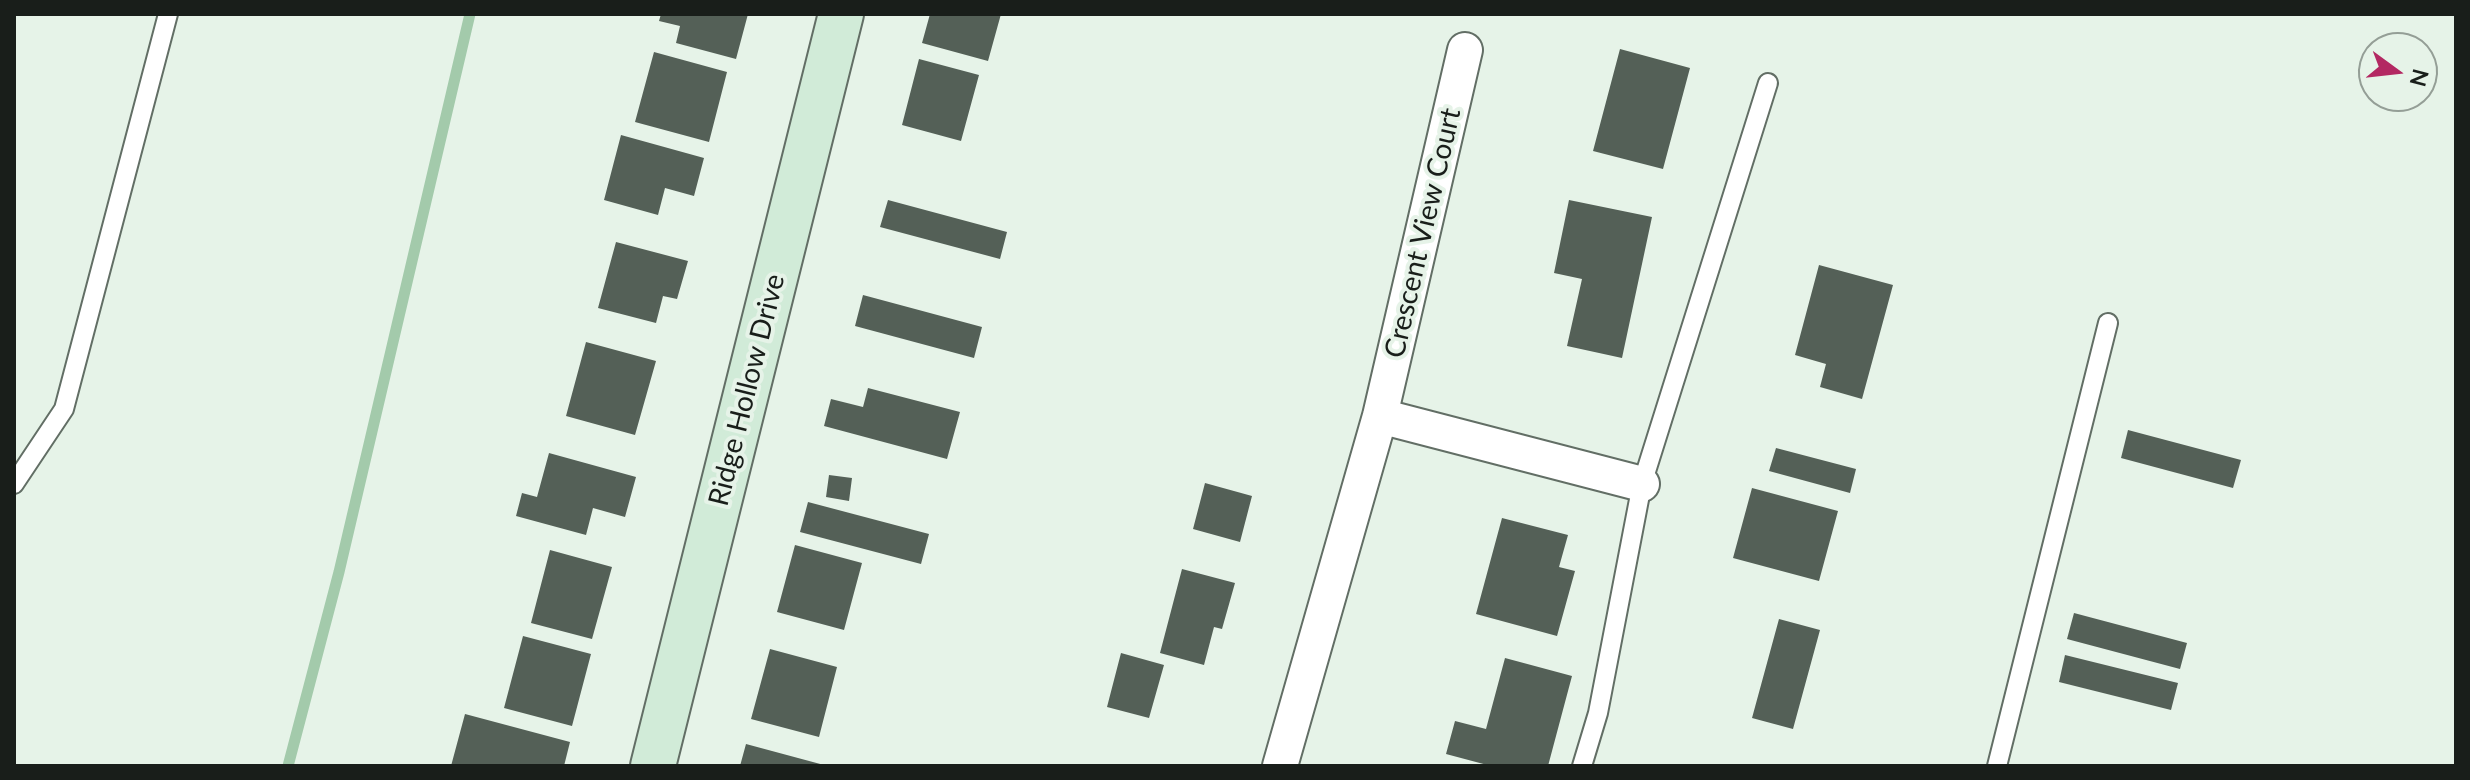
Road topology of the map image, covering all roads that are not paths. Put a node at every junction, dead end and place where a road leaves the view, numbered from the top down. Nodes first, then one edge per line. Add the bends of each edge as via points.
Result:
1 (168, 14) edge
2 (841, 14) edge
3 (1465, 50) dead end
4 (1768, 83) dead end
5 (2108, 323) dead end
6 (1380, 416) junction
7 (14, 484) edge
8 (1642, 484) junction
9 (653, 766) edge
10 (1280, 766) edge
11 (1582, 766) edge
12 (1997, 766) edge

1 - 7 lane via 64,409
2 - 9 street, Ridge Hollow Drive
3 - 6 street, Crescent View Court
4 - 8 lane
5 - 12 lane
6 - 8 street
6 - 10 street, Crescent View Court
8 - 11 lane via 1598,713

